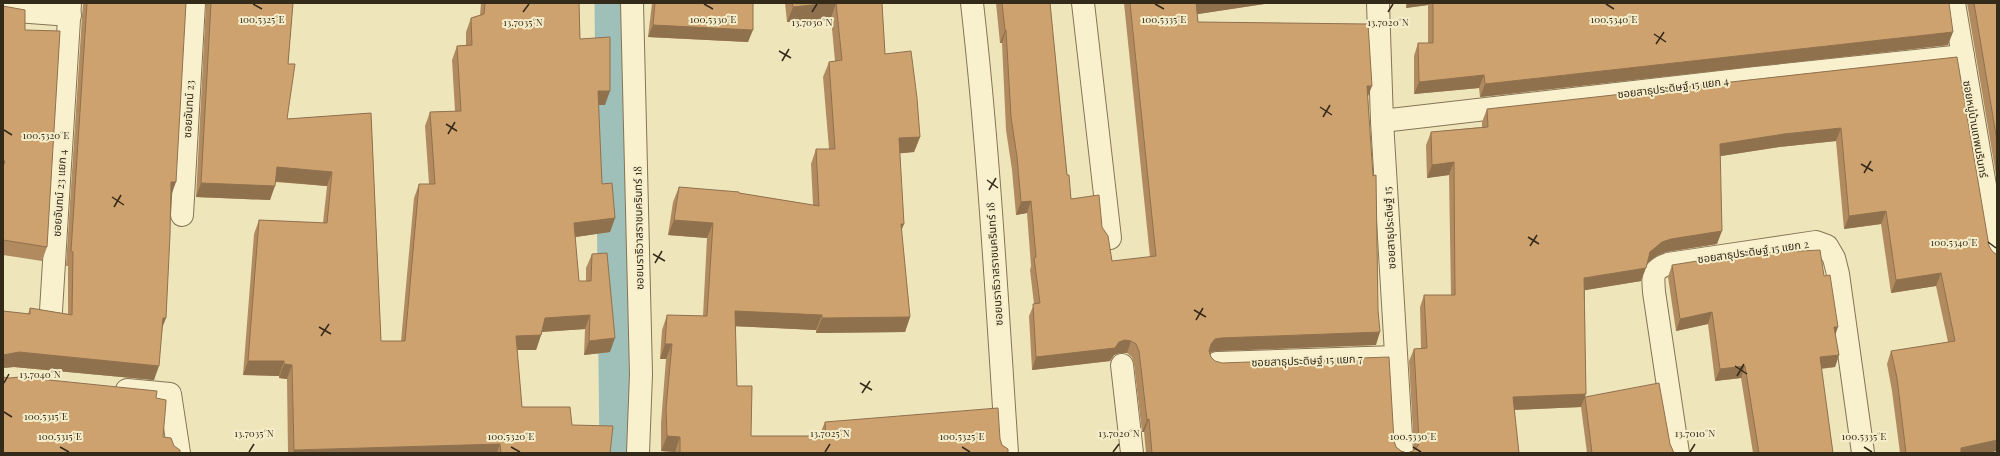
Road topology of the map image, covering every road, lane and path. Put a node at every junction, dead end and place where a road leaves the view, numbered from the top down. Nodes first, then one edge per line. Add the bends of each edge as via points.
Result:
1 (194, 3) edge
2 (632, 3) edge
3 (972, 3) edge
4 (1083, 3) edge
5 (1378, 3) edge
6 (1954, 3) edge
7 (70, 9) edge
8 (3, 10) edge
9 (1963, 56) junction
10 (1382, 121) junction
11 (182, 215) dead end
12 (1110, 238) edge
13 (1997, 256) edge
14 (51, 311) edge
15 (1396, 356) junction
16 (1217, 363) edge
17 (1122, 365) dead end
18 (108, 388) edge
19 (179, 453) edge
20 (638, 453) edge
21 (1007, 453) edge
22 (1132, 453) edge
23 (1402, 453) edge
24 (1678, 453) edge
25 (1863, 453) edge

1 - 11 street, ซอยจันทน์ 23
2 - 20 street, ซอยนราธิวาสราชนครินทร์ 18 via 641,366
3 - 21 street, ซอยนราธิวาสราชนครินทร์ 18
4 - 12 street
5 - 10 street, ซอยสาธุประดิษฐ์ 15
6 - 9 street, ซอยหมู่บ้านเทพนรินทร์
7 - 8 street
7 - 14 street, ซอยจันทน์ 23 แยก 4
9 - 10 street, ซอยสาธุประดิษฐ์ 15 แยก 4
9 - 13 street, ซอยหมู่บ้านเทพนรินทร์
10 - 15 street, ซอยสาธุประดิษฐ์ 15
15 - 16 street, ซอยสาธุประดิษฐ์ 15 แยก 7
15 - 23 street, ซอยสาธุประดิษฐ์ 15
17 - 22 street
18 - 19 street via 170,394
24 - 25 street, ซอยสาธุประดิษฐ์ 15 แยก 2 via 1654,292 1655,271 1668,264 1816,242 1827,246 1834,258 1838,274

